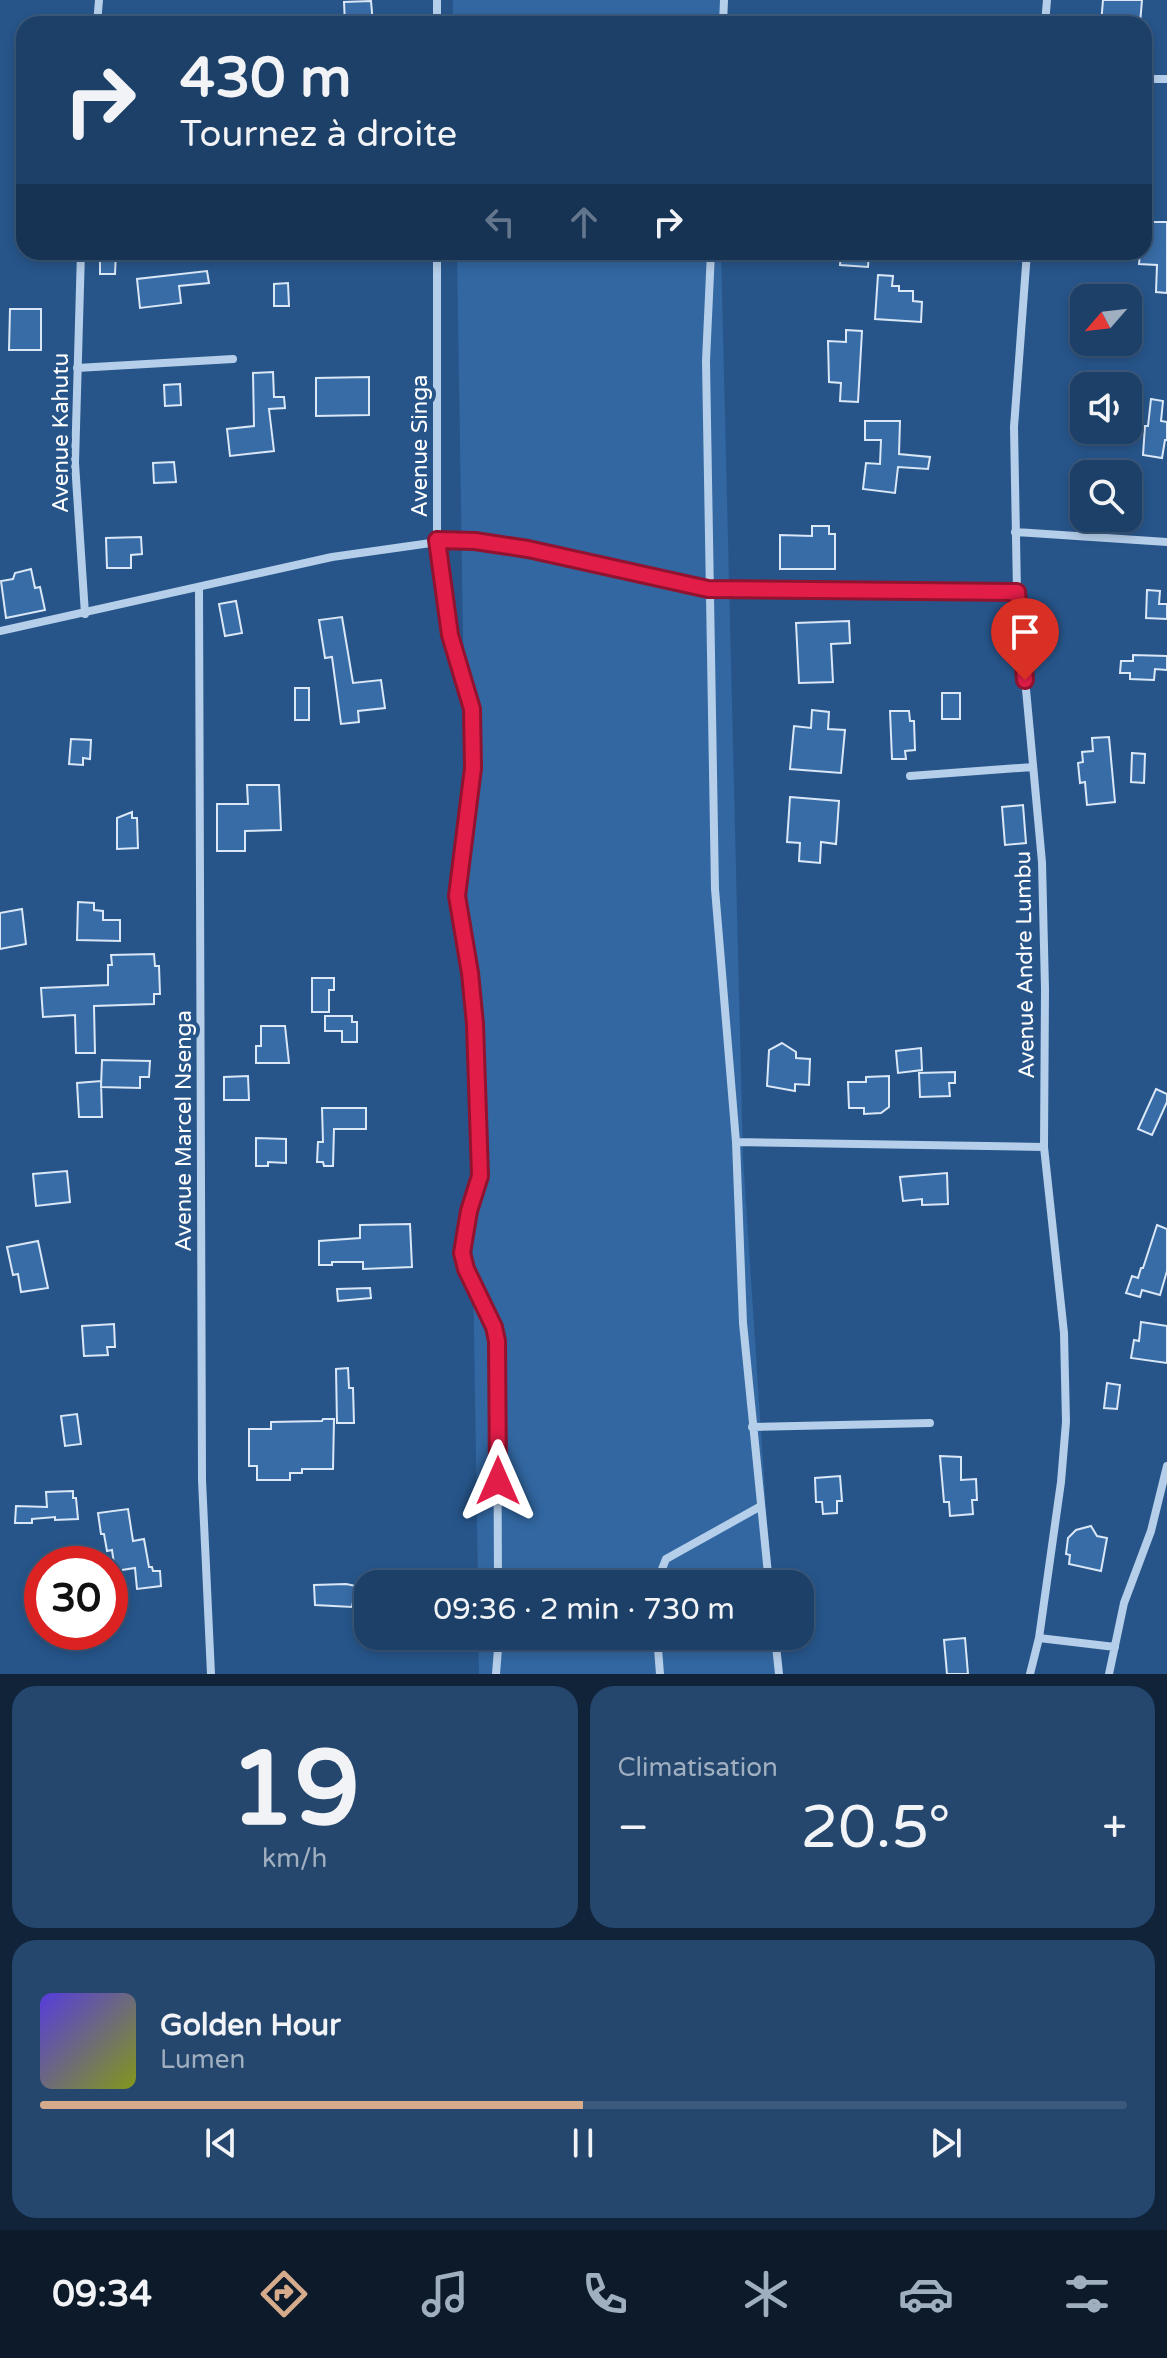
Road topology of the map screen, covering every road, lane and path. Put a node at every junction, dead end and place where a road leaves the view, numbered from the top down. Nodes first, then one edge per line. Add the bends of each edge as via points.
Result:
1 (81, 260) edge
2 (437, 260) edge
3 (711, 260) edge
4 (1026, 260) edge
5 (233, 359) dead end
6 (77, 368) junction
7 (1015, 532) junction
8 (437, 540) junction
9 (1167, 542) edge
10 (199, 588) junction
11 (708, 589) junction
12 (1017, 592) junction
13 (85, 614) junction
14 (0, 631) edge
15 (1033, 767) junction
16 (910, 776) dead end
17 (736, 1142) junction
18 (1044, 1147) junction
19 (930, 1423) dead end
20 (752, 1427) junction
21 (1167, 1466) edge
22 (761, 1506) junction
23 (498, 1570) edge
24 (662, 1570) edge
25 (768, 1570) edge
26 (1039, 1638) junction
27 (1115, 1647) junction
28 (498, 1650) edge
29 (658, 1650) edge
30 (776, 1650) edge
31 (211, 1674) edge
32 (496, 1674) edge
33 (660, 1674) edge
34 (779, 1674) edge
35 (1030, 1674) edge
36 (1109, 1674) edge

1 - 6 street, Avenue Kahutu
2 - 8 street, Avenue Singa
3 - 11 street
4 - 7 street, Avenue Andre Lumbu via 1014,427
5 - 6 street
6 - 13 street, Avenue Kahutu via 75,463
7 - 9 street
7 - 12 street, Avenue Andre Lumbu
8 - 10 street via 332,557
8 - 11 street via 528,549
8 - 23 street, Avenue Singa via 450,635 472,709 473,768 457,896 474,1011 480,1176 462,1253 497,1341
10 - 13 street
10 - 31 street, Avenue Marcel Nsenga via 202,1480
11 - 12 street
11 - 17 street via 715,889
12 - 15 street, Avenue Andre Lumbu
13 - 14 street
15 - 16 street
15 - 18 street, Avenue Andre Lumbu via 1043,894
17 - 18 street
17 - 20 street
18 - 26 street, Avenue Andre Lumbu via 1064,1333 1066,1422
19 - 20 street
20 - 22 street
21 - 27 street
22 - 24 street via 666,1559
22 - 25 street
26 - 27 street
26 - 35 street, Avenue Andre Lumbu
27 - 36 street
28 - 32 street
29 - 33 street
30 - 34 street

